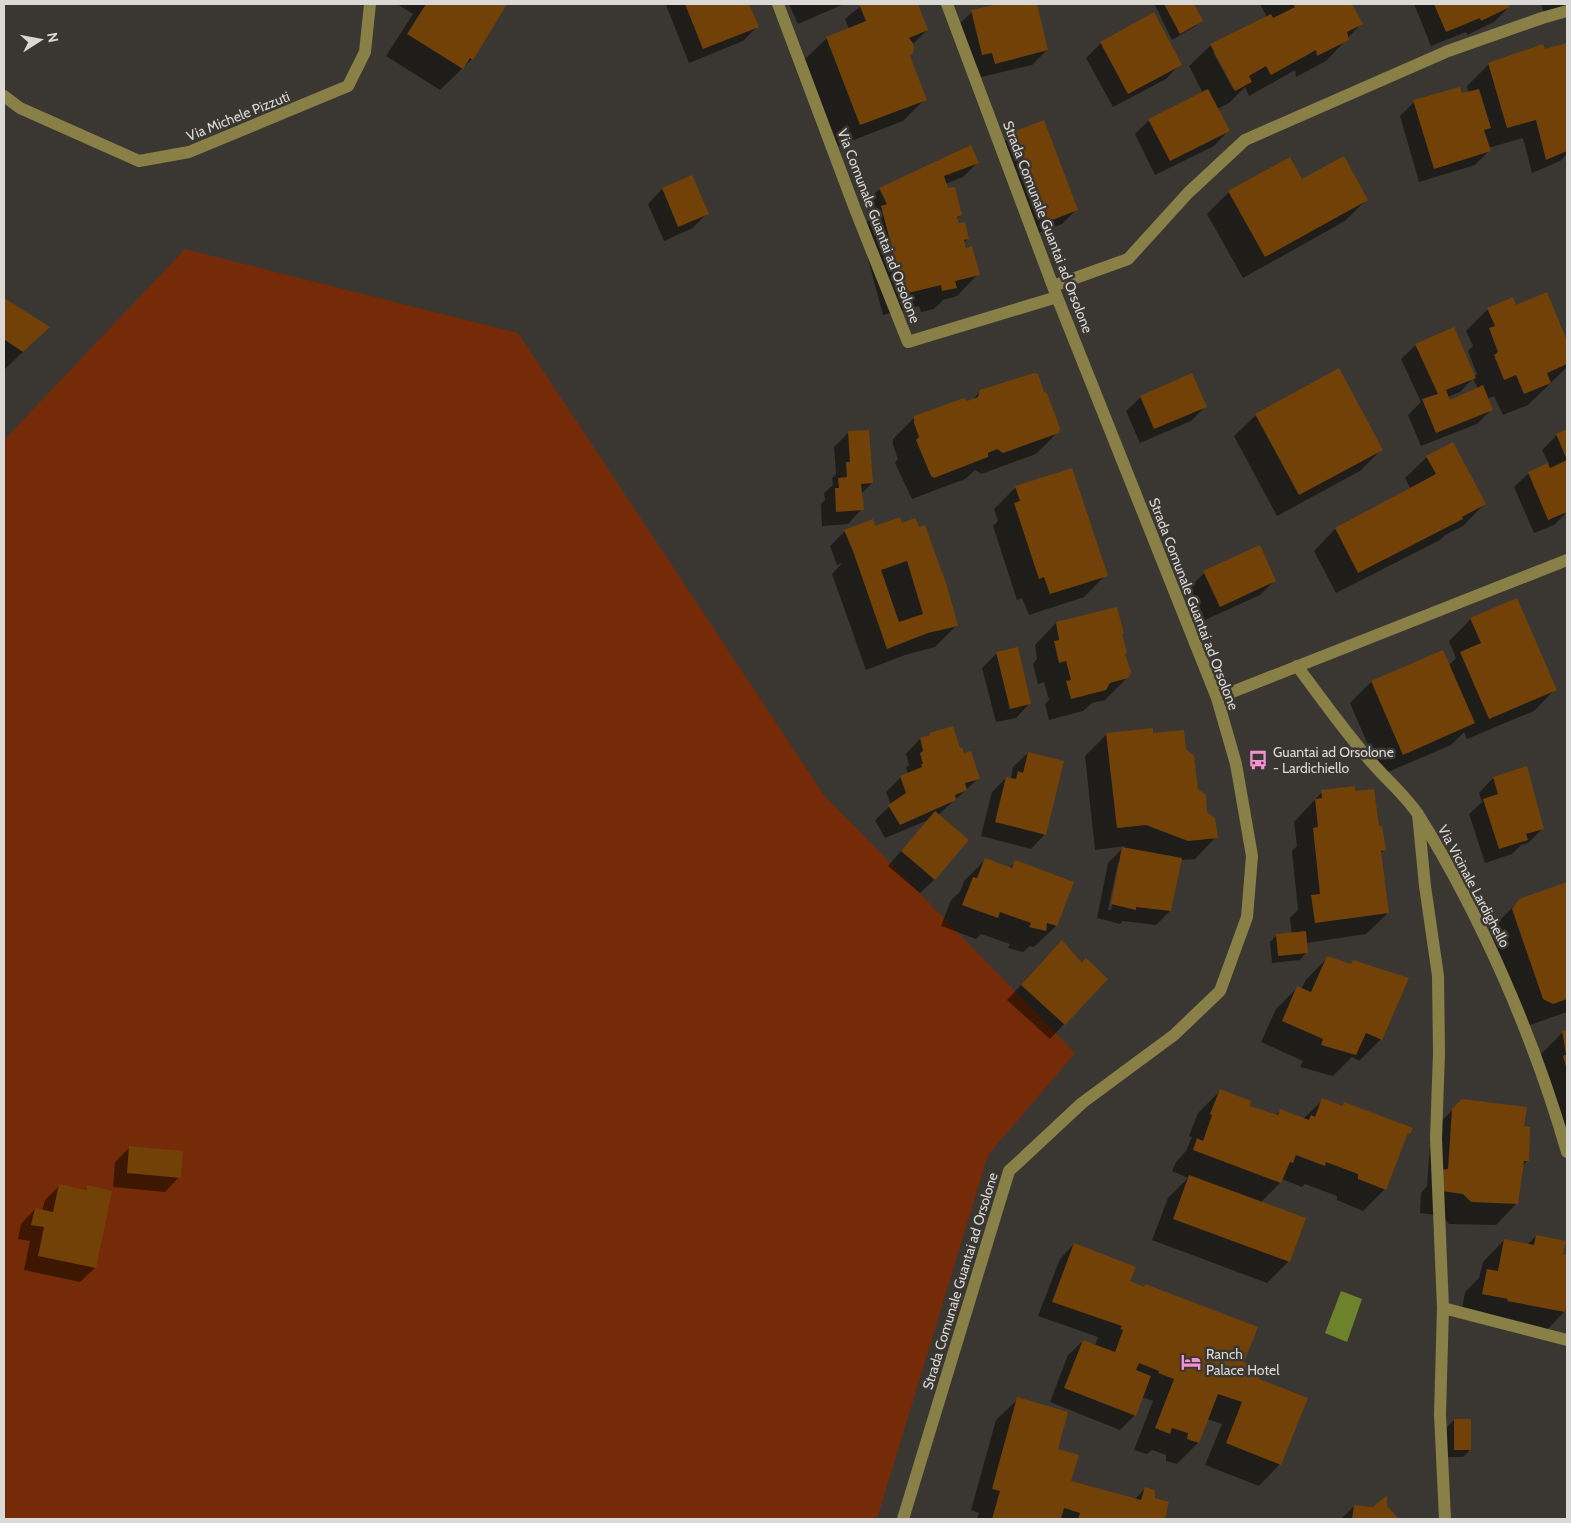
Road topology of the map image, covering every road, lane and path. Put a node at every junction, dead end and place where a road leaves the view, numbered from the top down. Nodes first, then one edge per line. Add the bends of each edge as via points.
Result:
1 (370, 4) edge
2 (778, 4) edge
3 (947, 4) edge
4 (1567, 11) edge
5 (4, 96) edge
6 (1055, 292) junction
7 (1567, 560) edge
8 (1296, 666) junction
9 (1217, 698) junction
10 (1418, 814) junction
11 (1567, 1152) edge
12 (1443, 1308) junction
13 (1567, 1340) edge
14 (903, 1519) edge
15 (1445, 1519) edge

1 - 5 street, Via Michele Pizzuti via 366,52 348,86 189,152 139,161 20,108
2 - 6 street, Via Comunale Guantai ad Orsolone via 854,209 908,342
3 - 6 street, Strada Comunale Guantai ad Orsolone
4 - 6 street via 1448,51 1245,140 1188,193 1128,259
6 - 9 street, Strada Comunale Guantai ad Orsolone
7 - 8 street
8 - 9 street
8 - 10 street, Via Vicinale Lardighello via 1373,764
9 - 14 street, Strada Comunale Guantai ad Orsolone via 1236,764 1252,856 1246,918 1220,991 1174,1035 1082,1103 1009,1171
10 - 11 street, Via Vicinale Lardighello via 1498,963 1552,1100
10 - 12 street via 1438,976 1436,1140
12 - 13 street
12 - 15 street via 1440,1414

